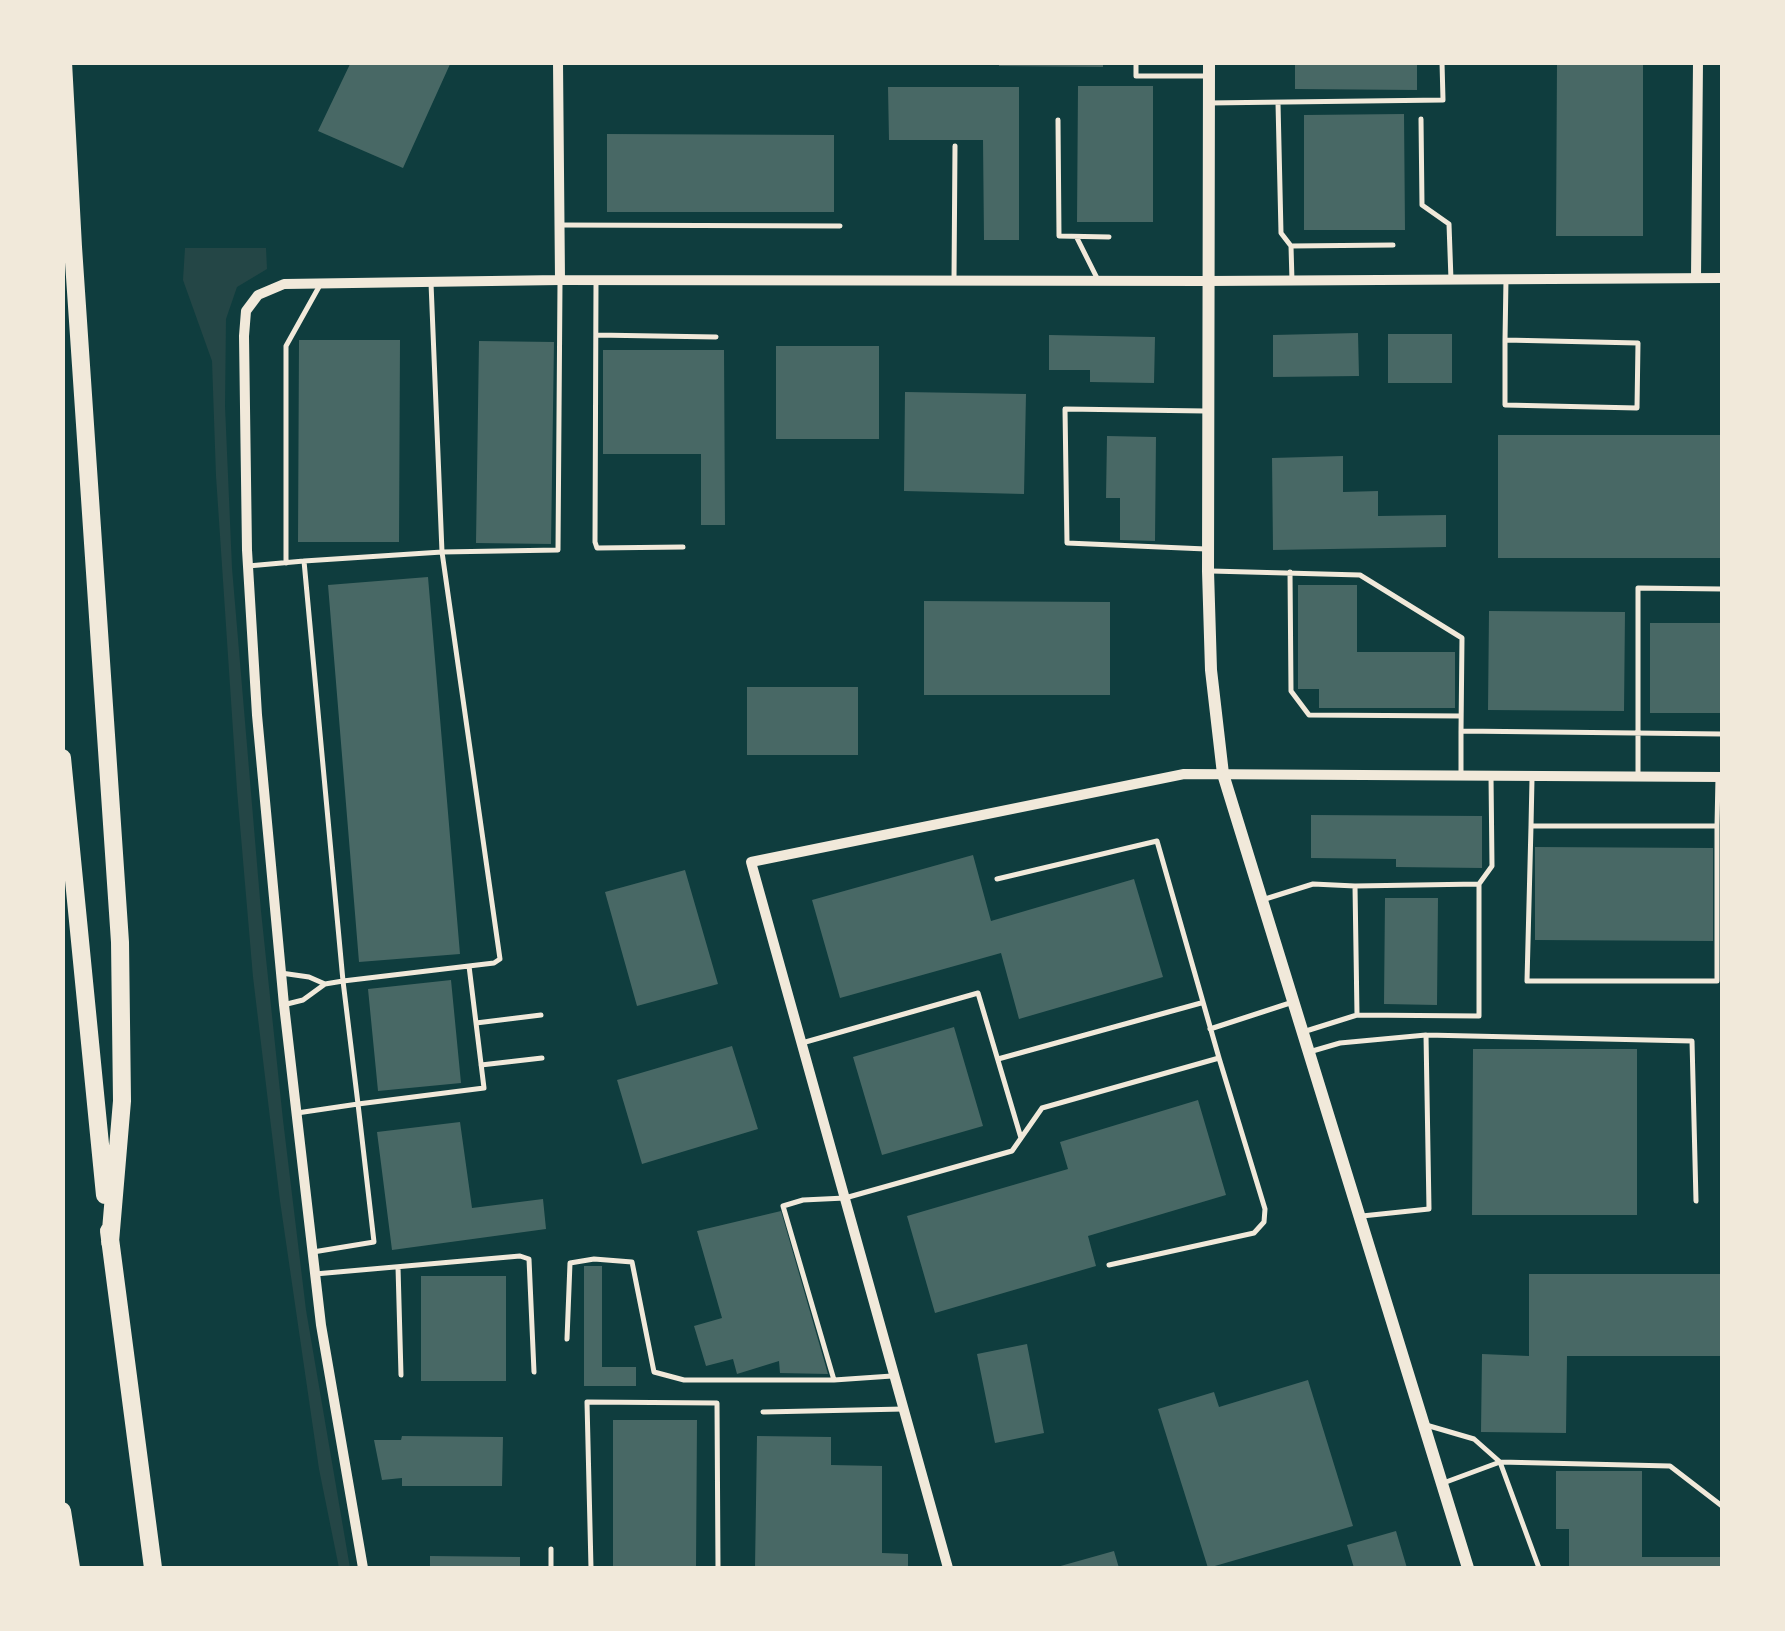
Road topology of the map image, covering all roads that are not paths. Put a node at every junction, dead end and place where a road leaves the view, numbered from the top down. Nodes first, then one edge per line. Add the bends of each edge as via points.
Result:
1 (64, 62) edge
2 (558, 62) edge
3 (1136, 62) edge
4 (1442, 62) edge
5 (1698, 62) edge
6 (1209, 69) edge
7 (1208, 103) junction
8 (1278, 103) junction
9 (1058, 120) dead end
10 (1422, 120) dead end
11 (954, 146) dead end
12 (62, 197) edge
13 (557, 224) junction
14 (840, 226) dead end
15 (1076, 236) junction
16 (1109, 237) dead end
17 (1394, 245) dead end
18 (1292, 246) junction
19 (73, 248) junction
20 (1696, 278) junction
21 (1722, 278) edge
22 (954, 279) junction
23 (1506, 279) junction
24 (560, 280) junction
25 (596, 280) junction
26 (1098, 280) junction
27 (1292, 280) junction
28 (1451, 280) junction
29 (1208, 281) junction
30 (431, 282) junction
31 (320, 283) junction
32 (596, 334) junction
33 (716, 337) dead end
34 (1505, 340) junction
35 (1208, 411) junction
36 (683, 547) dead end
37 (1208, 550) junction
38 (442, 552) junction
39 (304, 561) junction
40 (286, 563) junction
41 (248, 566) junction
42 (1208, 571) junction
43 (1290, 572) junction
44 (1722, 589) edge
45 (1461, 716) junction
46 (1461, 731) junction
47 (1638, 732) junction
48 (1722, 734) edge
49 (62, 758) edge
50 (1223, 774) junction
51 (1461, 774) junction
52 (1491, 776) junction
53 (1532, 776) junction
54 (1638, 776) junction
55 (1720, 777) edge
56 (1531, 826) junction
57 (1718, 826) junction
58 (997, 880) dead end
59 (1479, 884) junction
60 (1355, 886) junction
61 (1262, 900) junction
62 (469, 966) junction
63 (281, 973) junction
64 (343, 981) junction
65 (325, 984) junction
66 (1293, 1002) junction
67 (1202, 1003) junction
68 (284, 1005) junction
69 (541, 1015) dead end
70 (1357, 1015) junction
71 (476, 1023) junction
72 (1210, 1029) junction
73 (1303, 1032) junction
74 (1426, 1035) junction
75 (802, 1043) junction
76 (1309, 1052) junction
77 (542, 1058) dead end
78 (1218, 1058) junction
79 (998, 1060) junction
80 (481, 1065) junction
81 (358, 1104) junction
82 (296, 1113) junction
83 (1021, 1138) junction
84 (845, 1198) junction
85 (1696, 1201) dead end
86 (1359, 1216) junction
87 (110, 1242) junction
88 (312, 1252) junction
89 (1109, 1265) dead end
90 (398, 1266) junction
91 (315, 1274) junction
92 (568, 1339) dead end
93 (534, 1372) dead end
94 (401, 1375) dead end
95 (894, 1376) junction
96 (834, 1380) junction
97 (904, 1410) junction
98 (762, 1412) dead end
99 (1424, 1424) junction
100 (1500, 1462) junction
101 (1442, 1483) junction
102 (1722, 1506) edge
103 (62, 1511) edge
104 (551, 1549) dead end
105 (70, 1568) edge
106 (153, 1568) edge
107 (363, 1568) edge
108 (552, 1568) edge
109 (590, 1568) edge
110 (718, 1568) edge
111 (948, 1568) edge
112 (1468, 1568) edge
113 (1539, 1568) edge

1 - 19 highway
2 - 13 street
3 - 6 lane via 1136,76
4 - 8 lane via 1443,100
5 - 20 street
6 - 7 street
7 - 8 lane
7 - 29 street
8 - 18 lane via 1281,232
9 - 15 lane via 1059,236
10 - 28 lane via 1422,205 1449,224
11 - 22 lane
12 - 19 highway
13 - 14 lane
13 - 24 street
15 - 16 lane
15 - 26 lane
17 - 18 lane
18 - 27 lane
19 - 87 highway via 120,942 122,1101
20 - 21 street
20 - 23 street
22 - 25 street
22 - 26 street
23 - 28 street
23 - 34 lane
24 - 25 street
24 - 30 street
24 - 38 lane via 561,544 545,551
25 - 32 lane
26 - 29 street
27 - 28 street
27 - 29 street
29 - 35 street
30 - 31 street
30 - 38 lane
31 - 40 lane via 286,346
31 - 41 street via 284,284 258,295 246,311
32 - 33 lane
32 - 36 lane via 598,548
34 - 34 lane via 1505,405 1637,408 1638,343
35 - 37 street
35 - 37 lane via 1065,409 1066,543
37 - 42 street
38 - 39 lane
38 - 62 lane via 501,949 494,963
39 - 40 lane
39 - 64 lane
40 - 41 lane
41 - 63 street
42 - 43 lane
42 - 50 street via 1210,670
43 - 45 lane via 1360,575 1462,638
43 - 45 lane via 1291,692 1309,715
44 - 47 lane via 1638,588
45 - 46 lane
46 - 47 lane
46 - 51 lane
47 - 48 lane
47 - 54 lane
49 - 87 highway
50 - 51 street
50 - 61 street
50 - 75 street via 1184,774 751,862
51 - 52 street
52 - 53 street
52 - 59 lane via 1492,866
53 - 54 street
53 - 56 lane
54 - 55 street
55 - 57 lane
56 - 57 lane
56 - 57 lane via 1528,981 1679,982 1717,982
58 - 67 lane via 1157,841
59 - 60 lane
59 - 70 lane via 1479,1016
60 - 61 lane via 1313,884
60 - 70 lane
61 - 66 street
62 - 64 lane
62 - 71 lane
63 - 65 lane
63 - 68 street
64 - 65 lane
64 - 81 lane
65 - 68 lane
66 - 72 lane
66 - 73 street
67 - 72 lane
67 - 79 lane
68 - 82 street
69 - 71 lane
70 - 73 lane
71 - 80 lane
72 - 78 lane
73 - 76 street
74 - 76 lane
74 - 85 lane via 1692,1041
74 - 86 lane via 1430,1209
75 - 79 lane via 978,993
75 - 84 street
76 - 86 street
77 - 80 lane
78 - 83 lane via 1042,1108
78 - 89 lane via 1264,1222 1254,1234
79 - 83 lane
80 - 81 lane via 484,1088
81 - 82 lane
81 - 88 lane via 374,1242
82 - 88 street
83 - 84 lane via 1012,1150
84 - 95 street
84 - 96 lane via 783,1206
86 - 99 street
87 - 106 highway
88 - 91 street
90 - 91 lane
90 - 93 lane via 530,1260
90 - 94 lane
91 - 107 street
92 - 96 lane via 570,1264 632,1262 654,1372 684,1380
95 - 96 lane
95 - 97 street
97 - 98 lane
97 - 111 street
99 - 100 lane via 1474,1440
99 - 101 street
100 - 101 lane
100 - 102 lane via 1670,1466
100 - 113 lane
101 - 112 street
103 - 105 highway
104 - 108 lane
109 - 110 lane via 587,1402 716,1402

